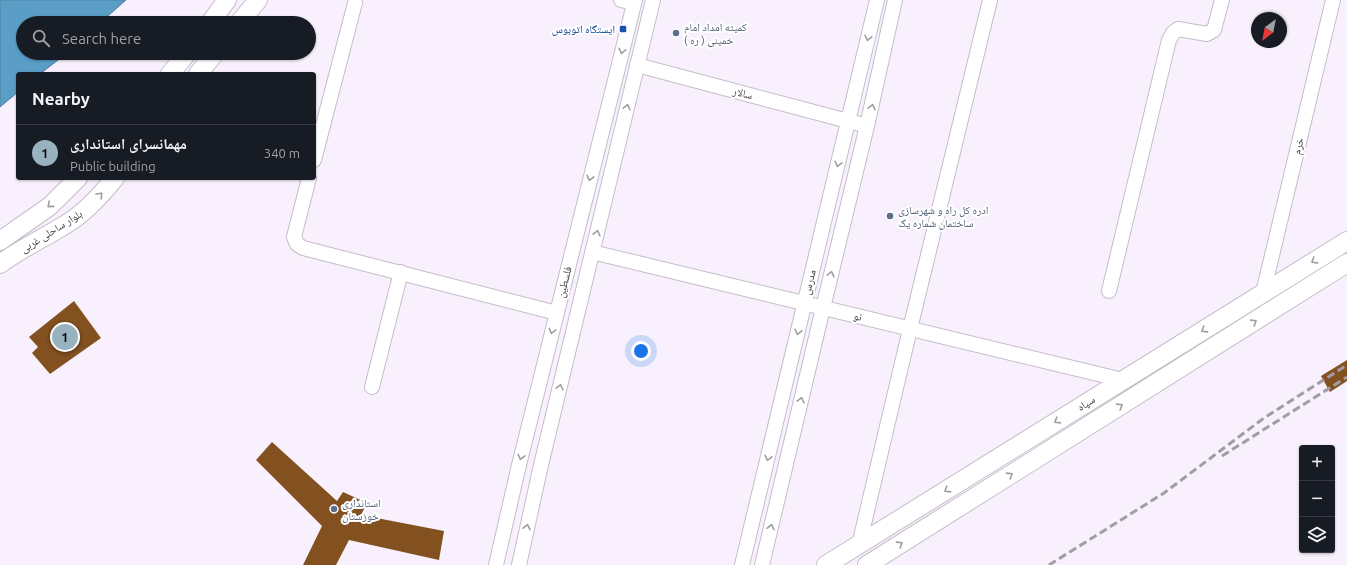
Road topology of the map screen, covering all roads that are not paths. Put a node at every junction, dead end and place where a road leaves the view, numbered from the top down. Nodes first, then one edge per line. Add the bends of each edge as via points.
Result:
1 (227, 0) edge
2 (245, 0) edge
3 (258, 0) edge
4 (653, 0) edge
5 (877, 0) edge
6 (895, 0) edge
7 (990, 0) edge
8 (1222, 0) edge
9 (1333, 0) edge
10 (630, 1) edge
11 (355, 3) dead end
12 (215, 16) edge
13 (232, 16) edge
14 (245, 16) edge
15 (181, 60) edge
16 (197, 60) edge
17 (209, 60) edge
18 (637, 65) junction
19 (172, 72) edge
20 (188, 72) edge
21 (200, 72) edge
22 (848, 122) junction
23 (867, 126) junction
24 (316, 149) edge
25 (76, 180) edge
26 (113, 180) edge
27 (308, 180) edge
28 (0, 241) edge
29 (1347, 241) edge
30 (592, 252) junction
31 (1347, 263) edge
32 (0, 264) edge
33 (401, 272) junction
34 (1109, 291) dead end
35 (1263, 293) junction
36 (804, 303) junction
37 (823, 308) junction
38 (557, 313) junction
39 (910, 329) junction
40 (1123, 380) junction
41 (372, 387) dead end
42 (534, 402) junction
43 (554, 408) junction
44 (859, 545) junction
45 (496, 565) edge
46 (519, 565) edge
47 (742, 565) edge
48 (762, 565) edge
49 (826, 565) edge
50 (867, 565) edge

1 - 12 main road
2 - 13 main road
3 - 14 main road
4 - 18 street, فلسطین
5 -> 22 street, مدرس
23 -> 6 street, مدرس
7 - 39 street
8 - 34 street via 1214,30 1208,34 1178,29 1169,40
9 - 35 street, خرم
10 -> 38 street, فلسطین
11 - 24 street
15 - 19 main road
16 - 20 main road
17 - 21 main road
18 - 22 street, سالار
30 -> 18 street, فلسطین
22 - 23 street, سالار
22 -> 36 street, مدرس
37 -> 23 street, مدرس
25 -> 28 main road, بلوار ساحلی غربی via 50,206
32 -> 26 main road, بلوار ساحلی غربی via 71,221 89,207
27 - 33 street via 294,237 297,244 303,248
29 -> 35 main road, سپاه
30 - 36 street, نو
43 -> 30 street, فلسطین
50 -> 31 main road, سپاه
33 - 38 street
33 - 41 street
35 -> 40 main road, سپاه
36 - 37 street, نو
36 -> 47 street, مدرس
37 - 39 street, نو
48 -> 37 street, مدرس
38 -> 42 street, فلسطین
39 - 40 street, نو
39 - 44 street
40 -> 44 main road, سپاه
42 - 43 street
42 -> 45 street, فلسطین
46 -> 43 street, فلسطین
44 - 49 main road, سپاه

